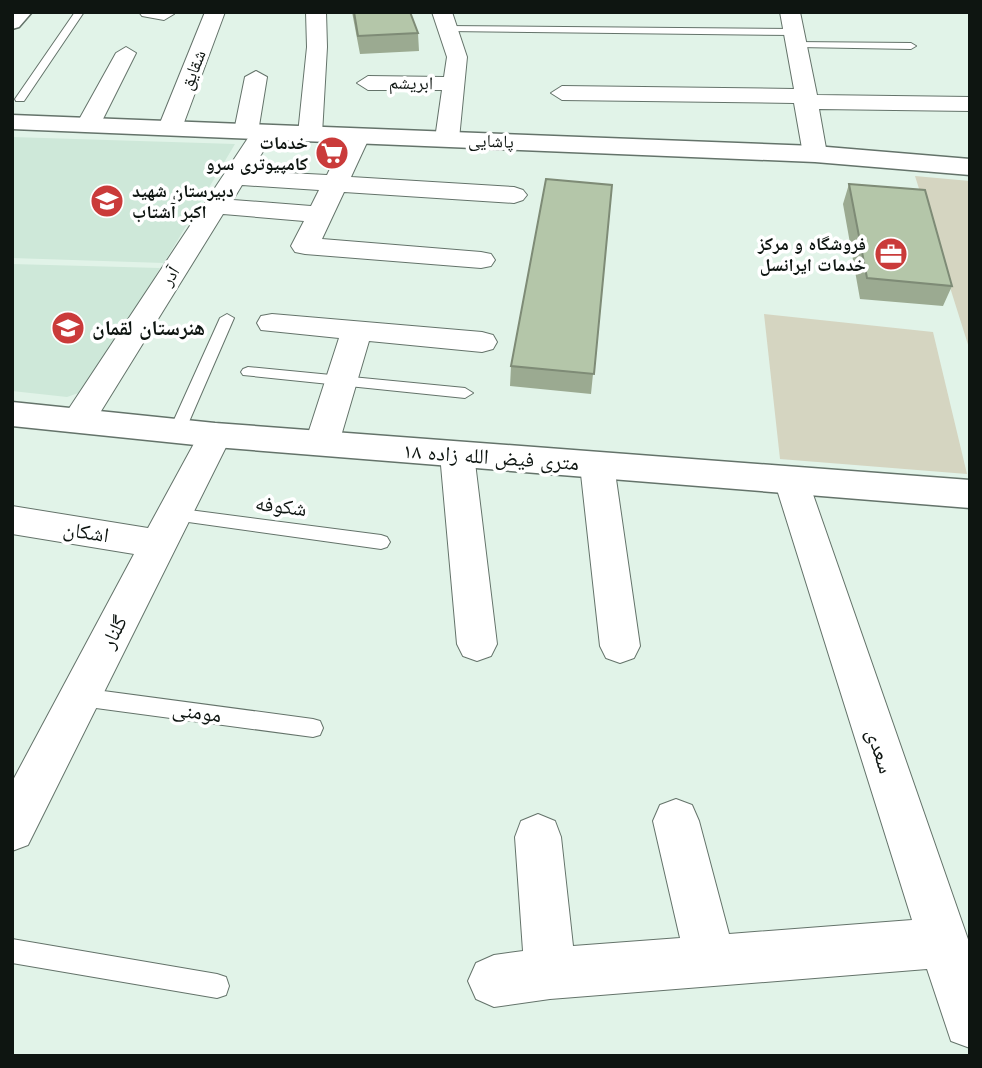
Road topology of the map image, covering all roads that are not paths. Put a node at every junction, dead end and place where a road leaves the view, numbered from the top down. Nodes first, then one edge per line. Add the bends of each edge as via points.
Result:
1 (22, 12) edge
2 (80, 12) edge
3 (215, 12) edge
4 (316, 12) edge
5 (445, 20) edge
6 (12, 23) edge
7 (794, 29) edge
8 (911, 46) dead end
9 (126, 52) dead end
10 (256, 77) dead end
11 (368, 82) dead end
12 (454, 84) junction
13 (562, 93) dead end
14 (805, 99) junction
15 (970, 104) edge
16 (16, 111) edge
17 (88, 125) junction
18 (170, 128) junction
19 (254, 131) junction
20 (310, 134) junction
21 (358, 136) junction
22 (447, 139) junction
23 (815, 154) junction
24 (970, 167) edge
25 (233, 177) junction
26 (336, 184) junction
27 (514, 195) dead end
28 (215, 206) junction
29 (321, 215) junction
30 (481, 260) dead end
31 (227, 318) dead end
32 (272, 323) dead end
33 (357, 330) junction
34 (482, 342) dead end
35 (248, 372) dead end
36 (342, 379) junction
37 (465, 393) dead end
38 (12, 414) edge
39 (78, 421) junction
40 (196, 433) junction
41 (322, 443) junction
42 (457, 454) junction
43 (597, 465) junction
44 (791, 480) junction
45 (970, 494) edge
46 (12, 520) edge
47 (167, 529) junction
48 (381, 542) dead end
49 (477, 644) dead end
50 (620, 646) dead end
51 (80, 697) junction
52 (313, 728) dead end
53 (25, 779) edge
54 (676, 821) dead end
55 (12, 829) edge
56 (538, 837) dead end
57 (944, 943) junction
58 (12, 951) edge
59 (711, 962) junction
60 (550, 973) junction
61 (494, 981) dead end
62 (217, 986) dead end
63 (970, 1022) edge

1 - 6 main road
2 - 16 lane
3 - 18 street, شقایق
4 - 20 street
5 - 7 lane
5 - 12 street via 457,57
7 - 8 lane
7 - 14 street
9 - 17 street
10 - 19 street
11 - 12 street, ابریشم
12 - 22 street
13 - 14 street
14 - 15 street
14 - 23 street
16 - 17 main road, پاشایی
17 - 18 main road, پاشایی
18 - 19 main road, پاشایی
19 - 20 main road, پاشایی
19 - 25 street, آدر
20 - 21 main road, پاشایی
21 - 22 main road, پاشایی
21 - 26 street
22 - 23 main road, پاشایی
23 - 24 main road, پاشایی
25 - 26 street
25 - 28 street, آدر
26 - 27 street
26 - 29 street
28 - 29 street
28 - 39 street, آدر
29 - 30 street via 305,246
31 - 40 lane
32 - 33 street
33 - 34 street
33 - 36 street
35 - 36 lane
36 - 37 lane
36 - 41 street
38 - 39 main road, ۱۸ متری فیض الله زاده
39 - 40 main road, ۱۸ متری فیض الله زاده
40 - 41 main road, ۱۸ متری فیض الله زاده
40 - 47 street, گلنار
41 - 42 main road, ۱۸ متری فیض الله زاده
42 - 43 main road, ۱۸ متری فیض الله زاده
42 - 49 street
43 - 44 main road, ۱۸ متری فیض الله زاده
43 - 50 street
44 - 45 main road, ۱۸ متری فیض الله زاده
44 - 57 street, سعدی
46 - 47 street, اشکان
47 - 48 lane, شکوفه
47 - 51 street, گلنار
51 - 52 lane, مومنی
51 - 53 street, گلنار
53 - 55 street, گلنار
54 - 59 street
56 - 60 street
57 - 59 street
57 - 63 street, سعدی
58 - 62 lane
59 - 60 street
60 - 61 street

